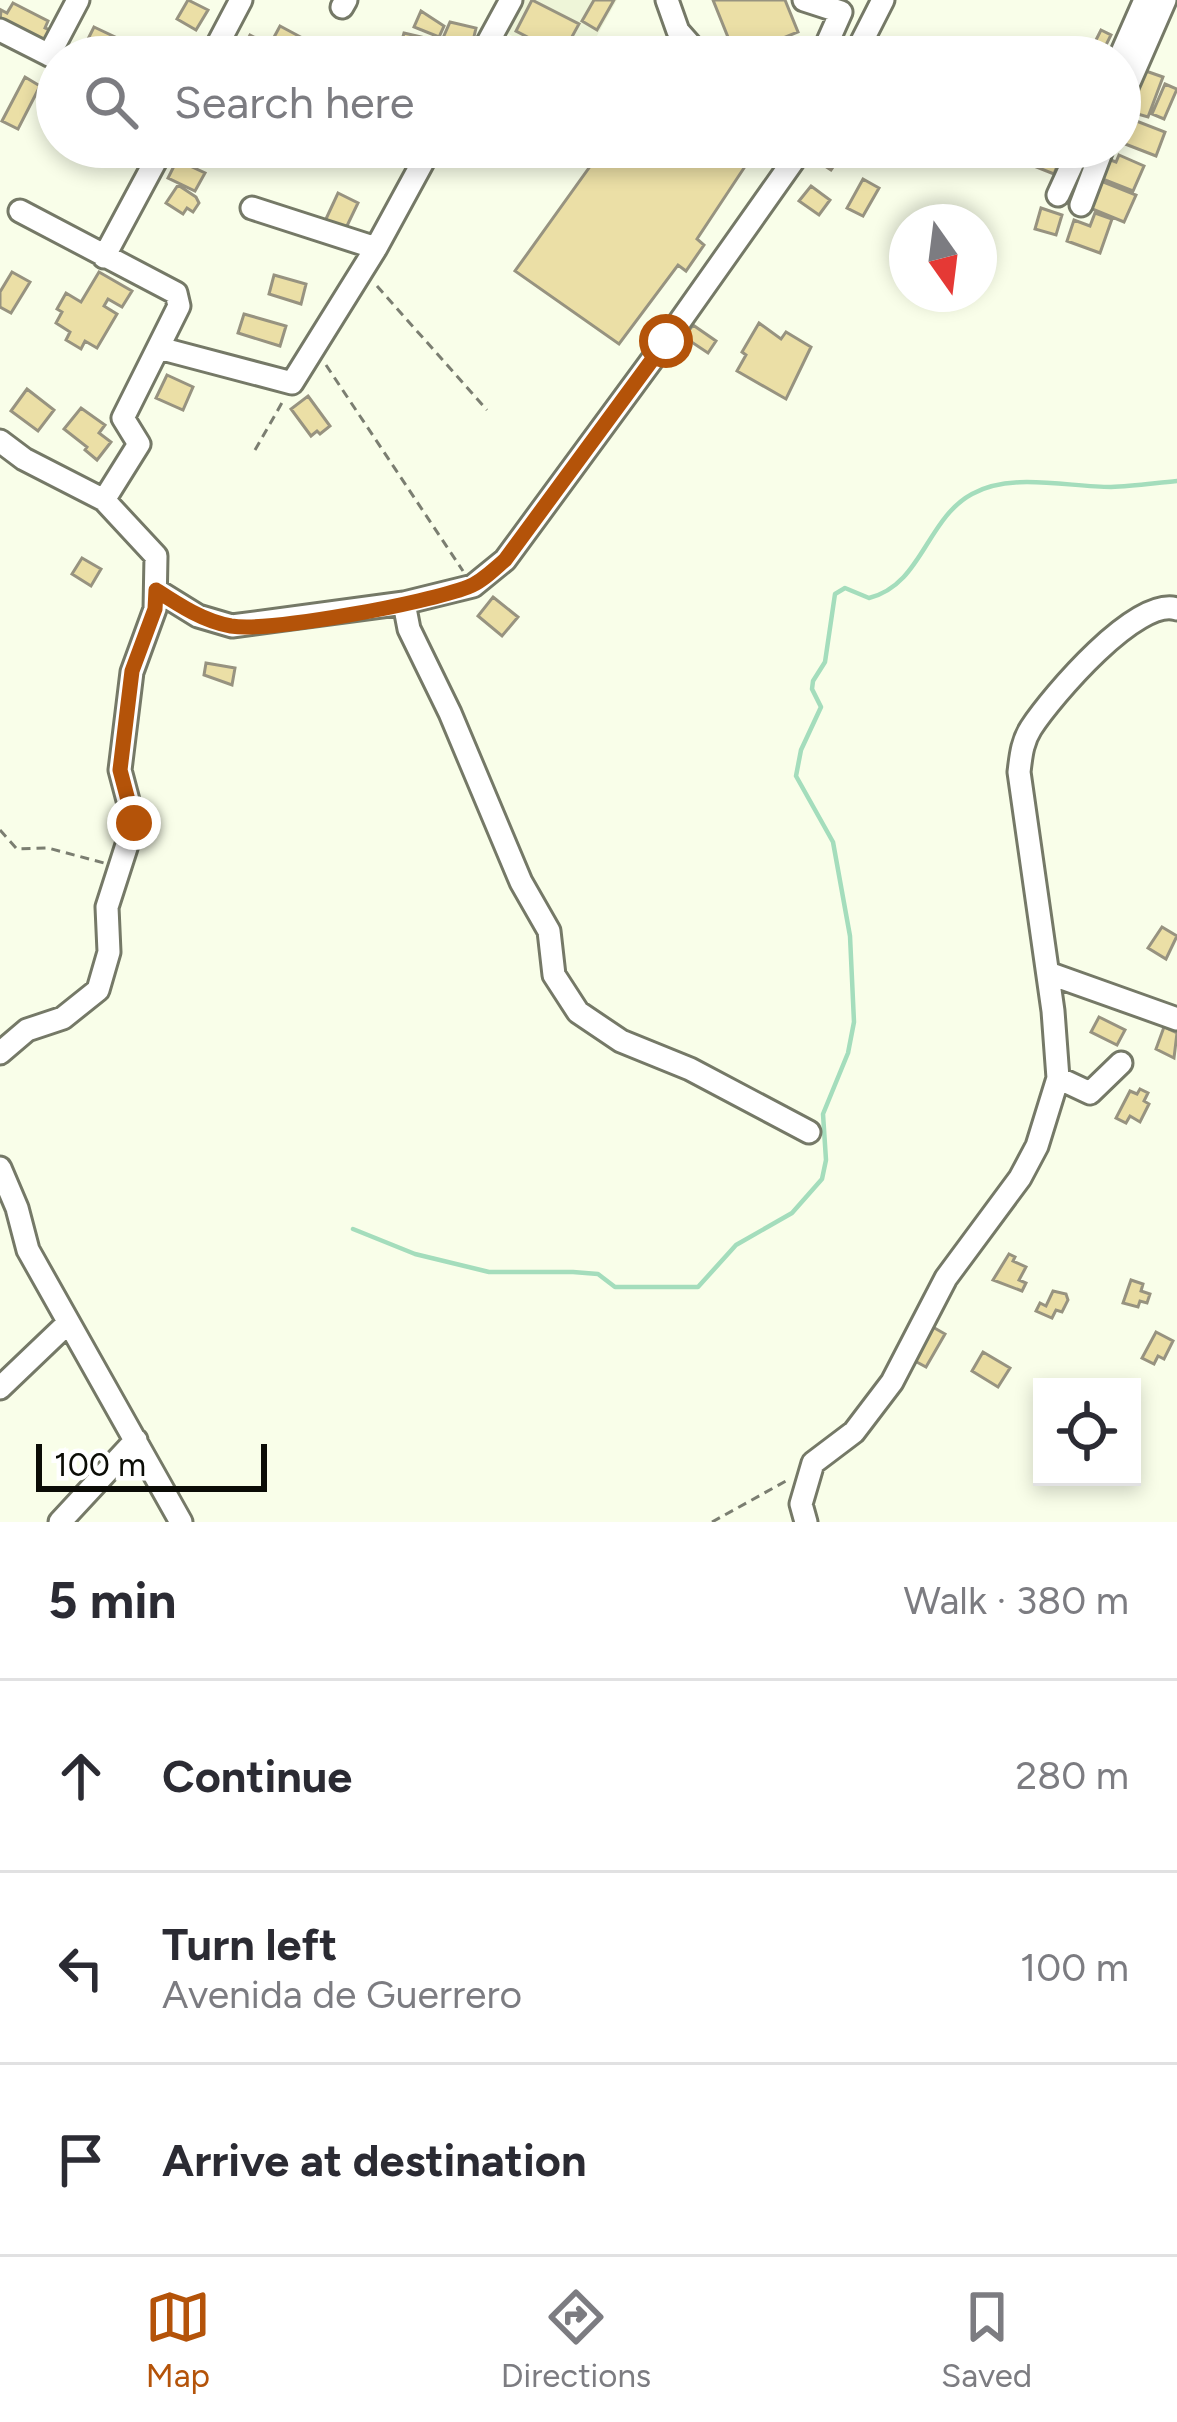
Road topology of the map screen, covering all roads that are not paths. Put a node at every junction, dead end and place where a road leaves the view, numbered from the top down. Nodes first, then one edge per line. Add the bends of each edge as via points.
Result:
1 (79, 0) edge
2 (241, 0) edge
3 (511, 0) edge
4 (668, 0) edge
5 (805, 0) edge
6 (1145, 0) edge
7 (1165, 0) edge
8 (878, 10) edge
9 (841, 11) junction
10 (0, 31) edge
11 (63, 36) edge
12 (222, 36) edge
13 (491, 36) edge
14 (682, 36) edge
15 (830, 36) edge
16 (1134, 36) edge
17 (1140, 36) edge
18 (36, 49) edge
19 (152, 168) edge
20 (420, 168) edge
21 (788, 168) edge
22 (1070, 168) edge
23 (1095, 168) edge
24 (1058, 195) dead end
25 (1081, 205) dead end
26 (252, 208) dead end
27 (20, 211) dead end
28 (376, 248) junction
29 (104, 257) junction
30 (159, 348) junction
31 (0, 441) edge
32 (104, 500) junction
33 (156, 590) junction
34 (404, 603) junction
35 (1177, 609) edge
36 (1048, 973) junction
37 (1177, 1019) edge
38 (0, 1053) edge
39 (1121, 1063) dead end
40 (1058, 1078) junction
41 (809, 1132) dead end
42 (0, 1168) edge
43 (68, 1323) junction
44 (0, 1388) edge
45 (136, 1440) junction
46 (60, 1522) edge
47 (181, 1522) edge
48 (806, 1522) edge

1 - 11 street
2 - 12 street
3 - 13 street
4 - 14 street
5 - 9 street
6 - 16 street
7 - 17 street
8 - 9 street
9 - 15 street
10 - 18 street
19 - 29 street
20 - 28 street
21 - 34 street via 505,560 473,586
22 - 24 street
23 - 25 street
26 - 28 street
27 - 29 street
28 - 30 street via 292,383
29 - 30 street via 176,293 179,306
30 - 32 street via 123,418 139,444
31 - 32 street
32 - 33 street via 156,556
33 - 34 street via 232,626
33 - 38 street via 132,671 120,770 134,823 107,908 109,952 98,990
34 - 41 street via 520,882 549,931 554,975 578,1012
35 - 36 street via 1155,607 1131,621 1022,746 1018,772
36 - 37 street
36 - 40 street
39 - 40 street via 1090,1093
40 - 48 street via 1020,1178 946,1278 892,1382 854,1432 813,1463 801,1504
42 - 43 street via 28,1250
43 - 44 street
43 - 45 street
45 - 46 street
45 - 47 street

